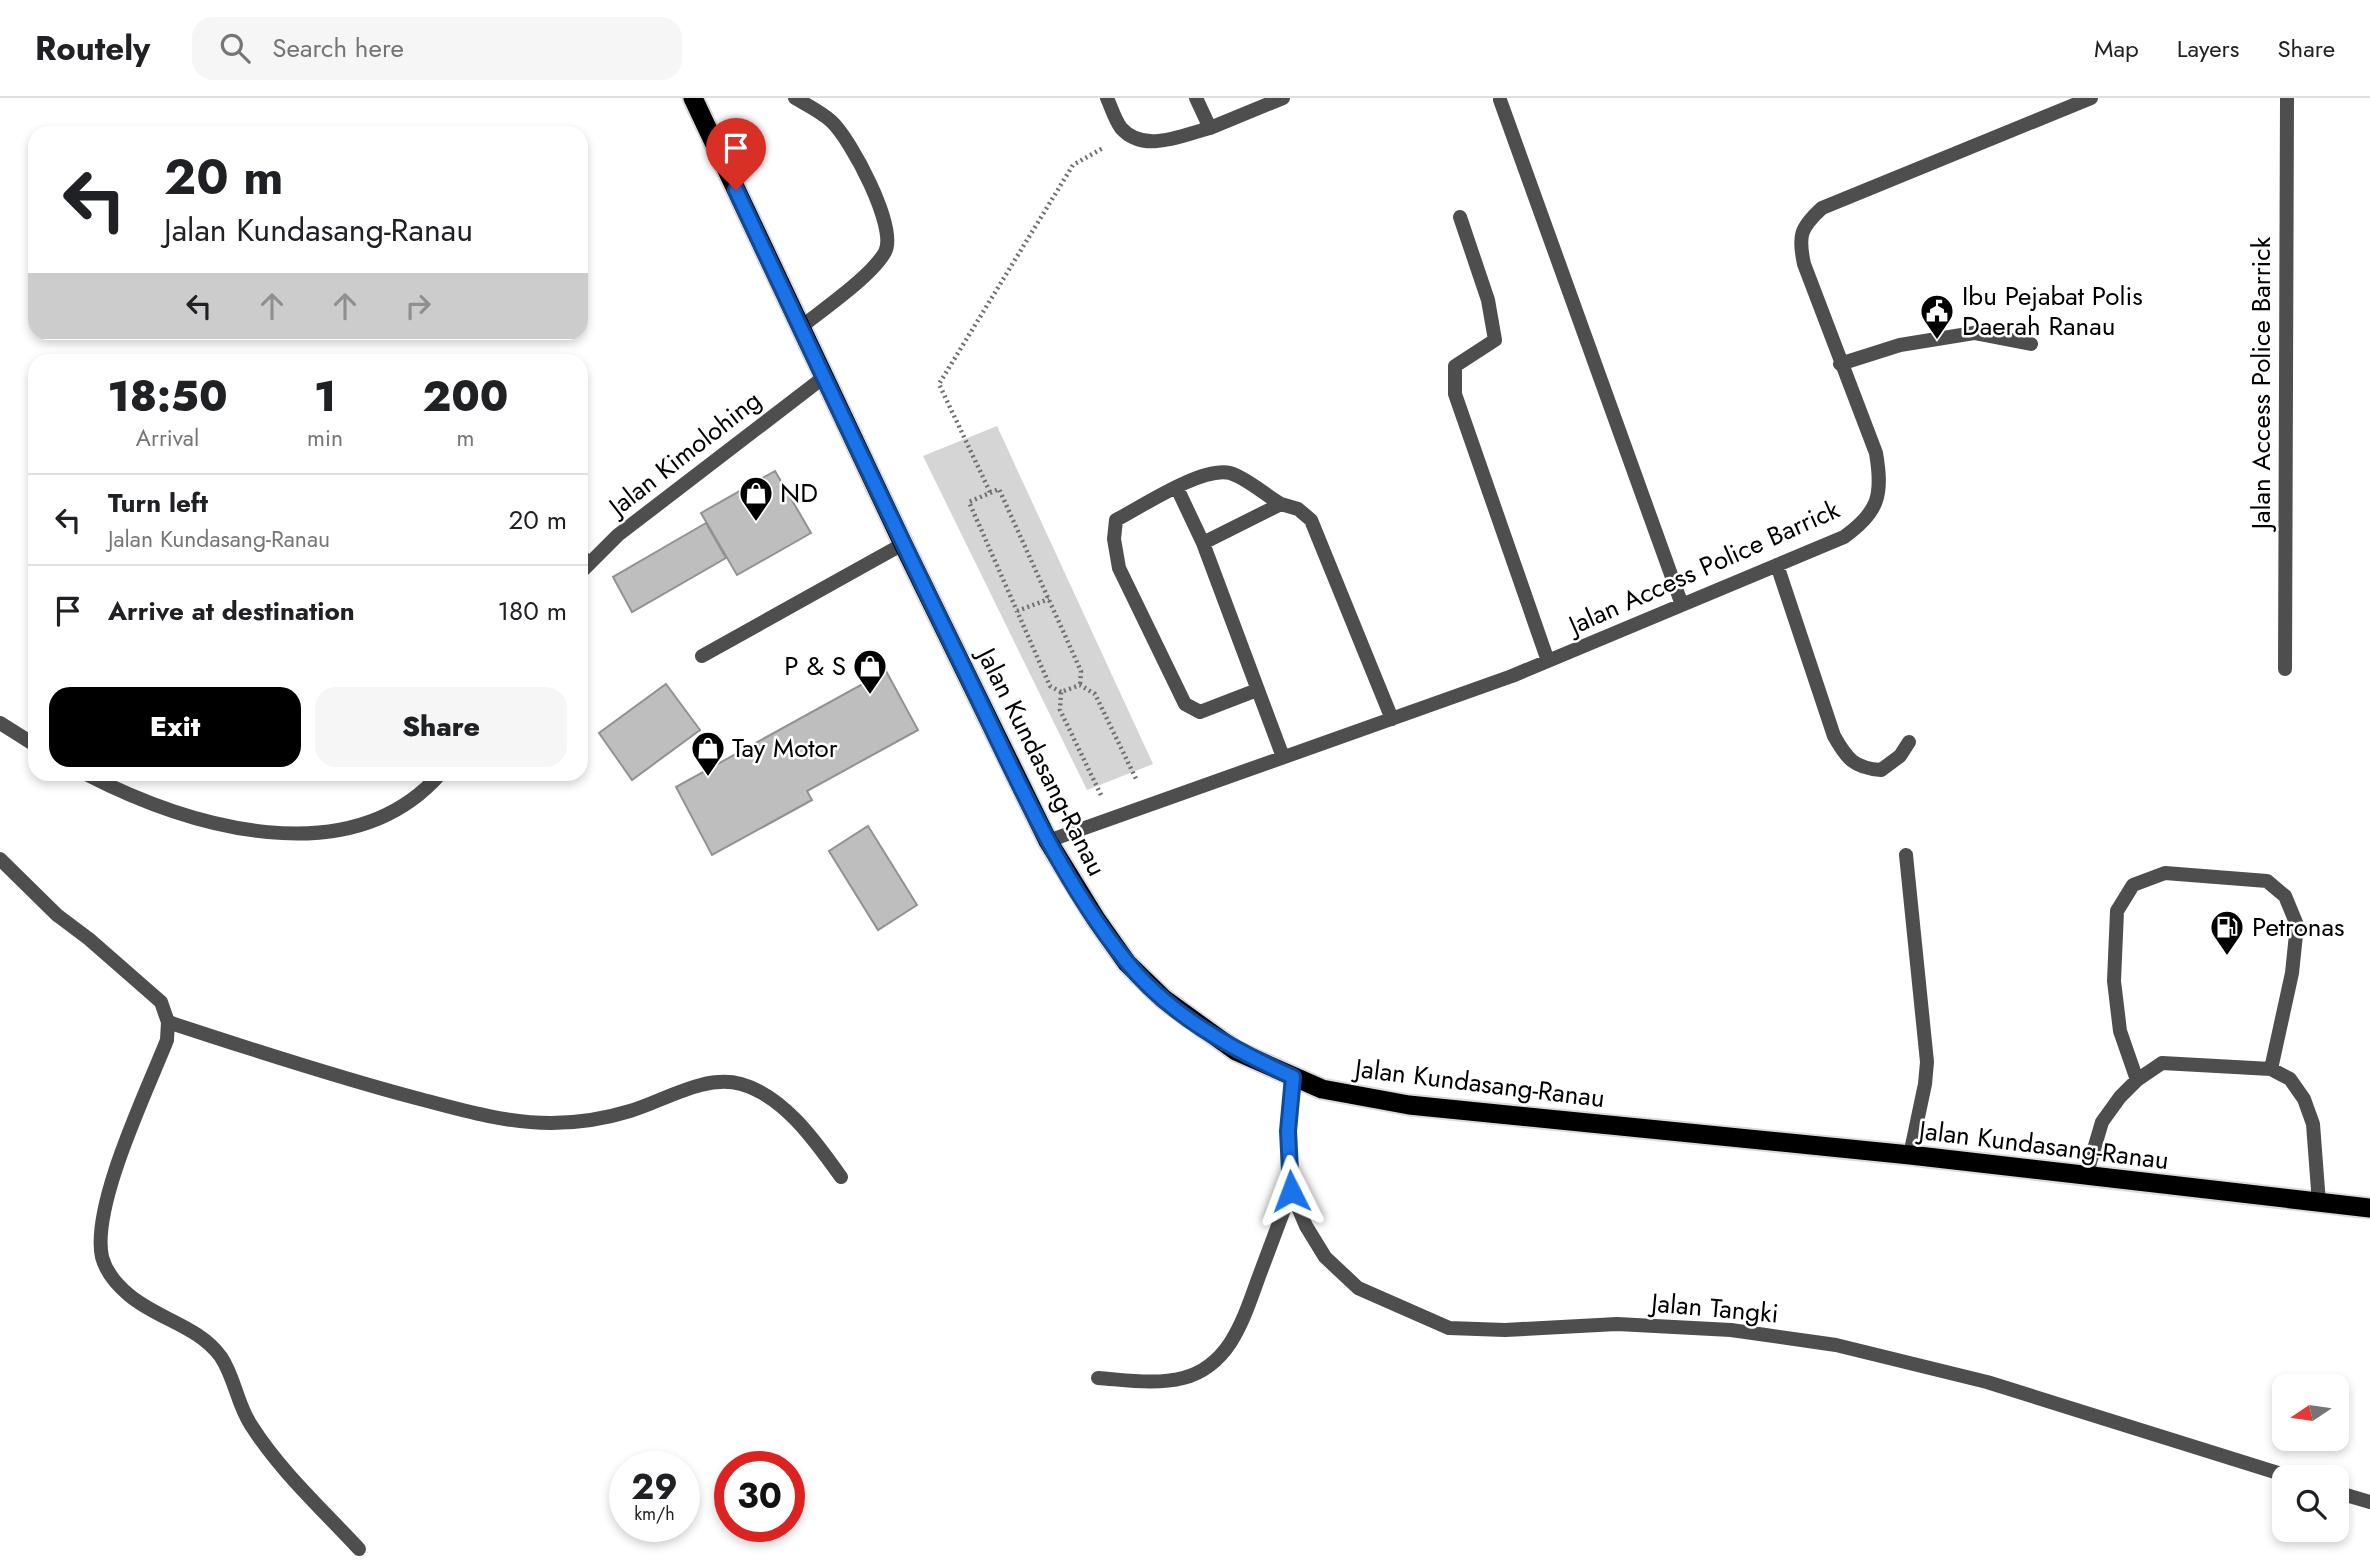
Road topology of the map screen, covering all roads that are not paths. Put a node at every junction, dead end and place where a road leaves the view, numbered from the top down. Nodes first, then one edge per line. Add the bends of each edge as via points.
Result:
1 (692, 98) edge
2 (795, 98) edge
3 (1107, 98) edge
4 (1196, 98) edge
5 (1283, 98) edge
6 (2091, 98) edge
7 (2287, 98) edge
8 (1500, 100) dead end
9 (1210, 128) junction
10 (1460, 217) dead end
11 (800, 328) junction
12 (2031, 344) dead end
13 (1840, 364) junction
14 (824, 377) junction
15 (1177, 488) junction
16 (1281, 504) junction
17 (1203, 543) junction
18 (903, 544) junction
19 (588, 560) edge
20 (1777, 565) junction
21 (1682, 605) junction
22 (702, 656) dead end
23 (1548, 661) junction
24 (2285, 669) dead end
25 (1258, 690) junction
26 (1392, 719) junction
27 (0, 723) edge
28 (28, 741) edge
29 (1909, 743) dead end
30 (1283, 757) junction
31 (100, 781) edge
32 (433, 781) edge
33 (1048, 841) junction
34 (1906, 855) dead end
35 (0, 859) edge
36 (168, 1022) junction
37 (2270, 1069) junction
38 (1293, 1077) junction
39 (2137, 1080) junction
40 (1910, 1155) junction
41 (2086, 1176) junction
42 (841, 1177) dead end
43 (1291, 1191) junction
44 (2319, 1203) junction
45 (2370, 1208) edge
46 (1098, 1378) dead end
47 (2272, 1471) edge
48 (2349, 1496) edge
49 (2370, 1502) edge
50 (359, 1549) dead end

1 - 11 highway, Jalan Kundasang-Ranau
2 - 11 street via 832,122 878,202 888,233 886,251 874,266
3 - 9 street via 1120,127 1137,139 1156,142
4 - 9 street
5 - 9 street
6 - 13 street, Jalan Access Police Barrick via 1822,208 1806,223 1800,242 1804,264
7 - 24 street, Jalan Access Police Barrick
8 - 21 street
10 - 23 street via 1488,300 1495,340 1455,366 1455,394
11 - 14 highway, Jalan Kundasang-Ranau
12 - 13 street via 1974,333 1900,345
13 - 20 street, Jalan Access Police Barrick via 1876,453 1878,502 1865,522 1844,537
14 - 18 highway, Jalan Kundasang-Ranau
14 - 19 street, Jalan Kimolohing
15 - 16 street via 1218,472 1232,474
15 - 17 street
15 - 25 street via 1116,520 1119,568 1185,704 1200,712
16 - 17 street
16 - 26 street via 1298,509 1311,520
17 - 25 street
18 - 22 street
18 - 33 highway, Jalan Kundasang-Ranau
20 - 21 street, Jalan Access Police Barrick
20 - 29 street via 1834,736 1845,756 1863,768 1881,770
21 - 23 street, Jalan Access Police Barrick
23 - 26 street, Jalan Access Police Barrick
25 - 30 street
26 - 30 street, Jalan Access Police Barrick
27 - 28 street
30 - 33 street, Jalan Access Police Barrick
31 - 32 street via 179,815 223,827 310,833 384,817 412,801
33 - 38 highway, Jalan Kundasang-Ranau via 1127,963 1155,990 1236,1051
34 - 40 street via 1927,1062
35 - 36 street via 57,915 161,1002
36 - 42 street via 385,1090 529,1123 603,1118 695,1087 739,1084 759,1091 796,1121
36 - 50 street via 167,1040 104,1202 102,1257 123,1291 205,1339 220,1356 262,1442
37 - 39 street via 2162,1063
37 - 39 street via 2292,973 2297,925 2286,897 2267,881 2165,873 2133,886 2117,911 2115,981 2120,1031
37 - 44 street via 2290,1079 2304,1099 2313,1124
38 - 40 highway, Jalan Kundasang-Ranau via 1322,1089 1409,1105
38 - 43 street, Jalan Tangki via 1288,1131
39 - 41 street via 2102,1122
40 - 41 highway, Jalan Kundasang-Ranau
41 - 44 highway, Jalan Kundasang-Ranau
43 - 46 street via 1243,1324 1219,1358 1184,1378
43 - 47 street, Jalan Tangki via 1325,1257 1358,1289 1449,1328 1617,1324 1731,1330 1836,1345 1987,1382
44 - 45 highway, Jalan Kundasang-Ranau
48 - 49 street

